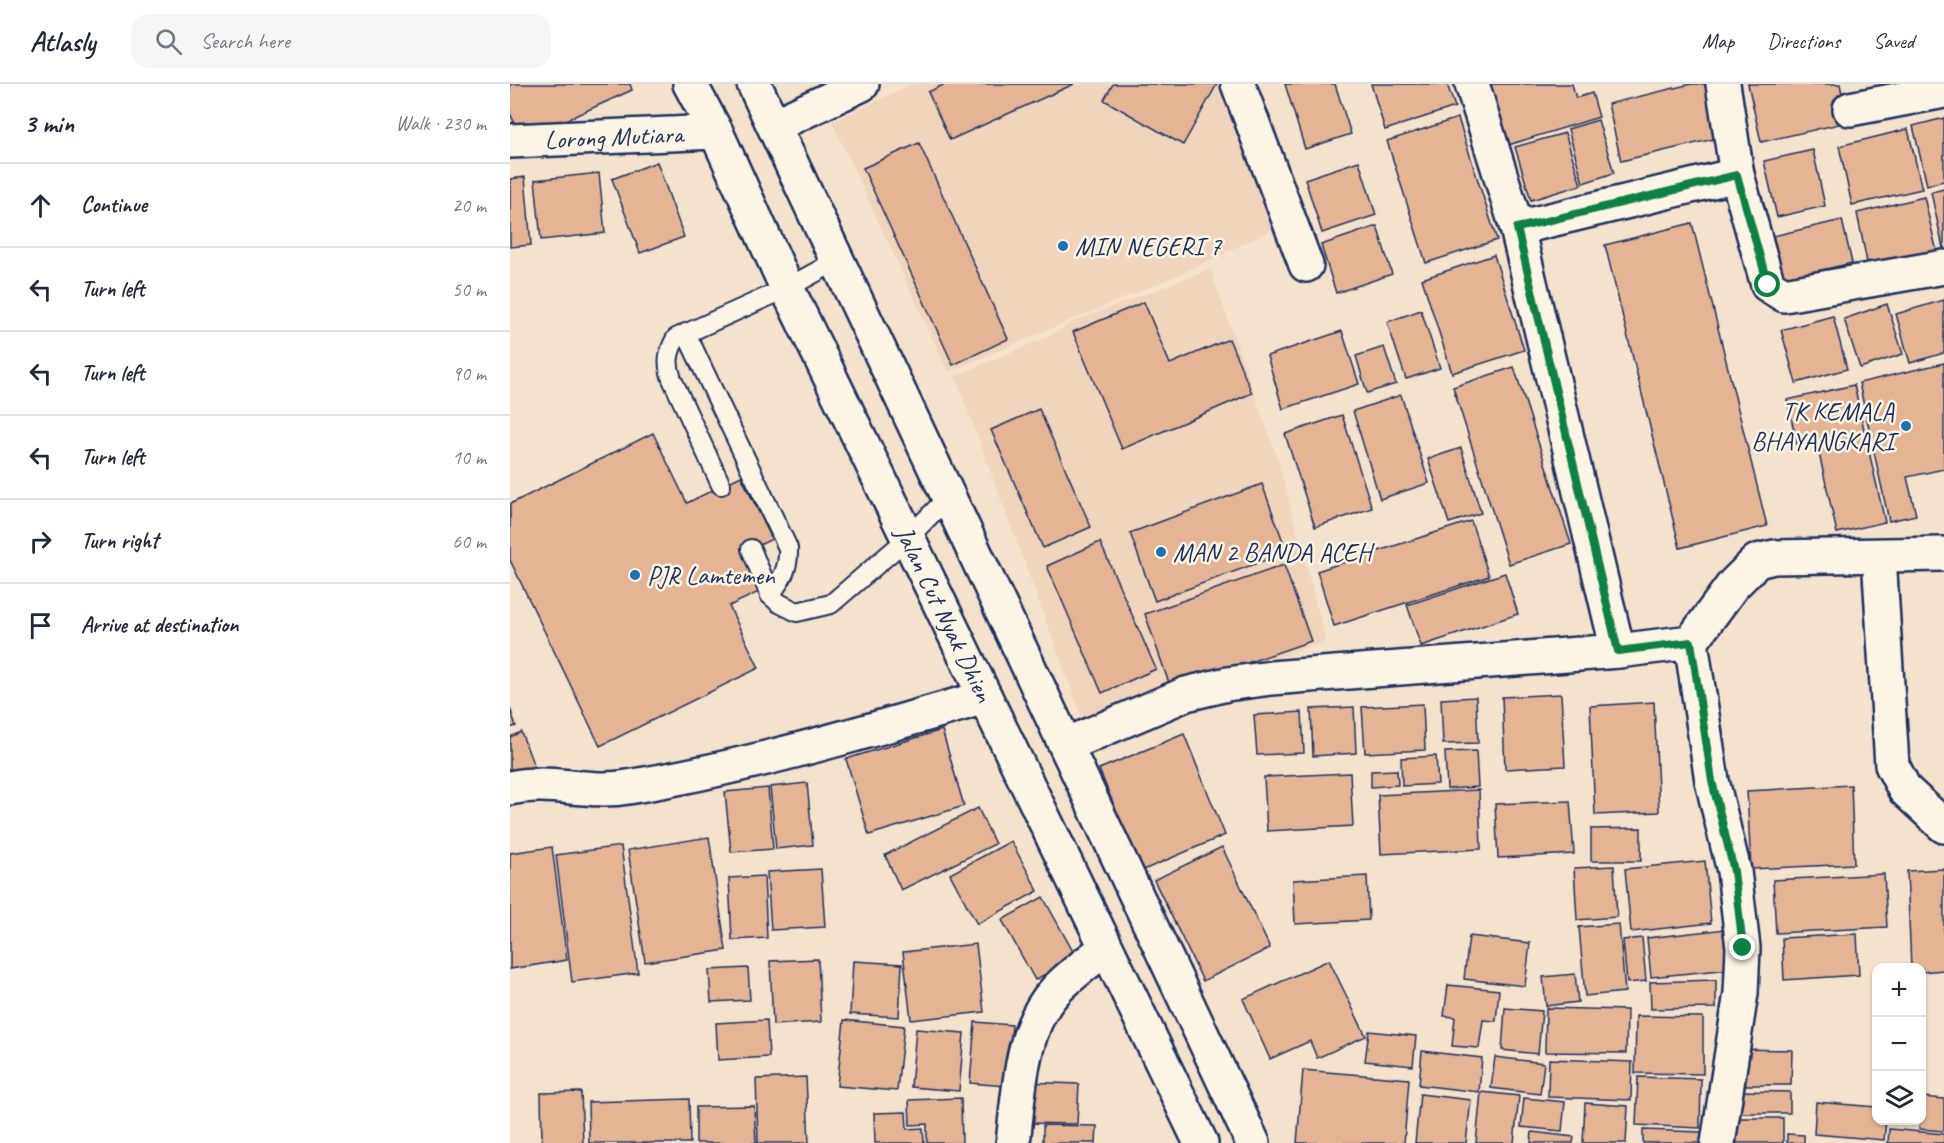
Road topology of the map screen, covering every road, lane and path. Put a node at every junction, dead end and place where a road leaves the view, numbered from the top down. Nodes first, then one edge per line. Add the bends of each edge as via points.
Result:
1 (690, 84) edge
2 (754, 84) edge
3 (862, 84) edge
4 (1238, 84) edge
5 (1472, 84) edge
6 (1723, 84) edge
7 (1944, 91) edge
8 (1850, 109) dead end
9 (775, 125) junction
10 (716, 132) junction
11 (510, 141) edge
12 (1737, 175) junction
13 (1517, 228) junction
14 (838, 260) junction
15 (1306, 265) dead end
16 (1944, 267) edge
17 (787, 288) junction
18 (686, 333) junction
19 (721, 485) dead end
20 (948, 497) junction
21 (909, 537) junction
22 (752, 549) dead end
23 (1944, 554) edge
24 (1879, 557) junction
25 (770, 595) junction
26 (1691, 642) junction
27 (1618, 651) junction
28 (985, 697) junction
29 (1066, 745) junction
30 (510, 788) edge
31 (1944, 826) edge
32 (1106, 948) junction
33 (1013, 1143) edge
34 (1201, 1143) edge
35 (1253, 1143) edge
36 (1718, 1143) edge

1 - 10 main road, Jalan Cut Nyak Dhien
2 - 9 main road, Jalan Cut Nyak Dhien
3 - 9 main road
4 - 15 main road
5 - 13 main road
6 - 12 main road
7 - 8 main road
9 - 14 main road, Jalan Cut Nyak Dhien
10 - 11 main road, Lorong Mutiara
10 - 17 main road, Jalan Cut Nyak Dhien
12 - 13 main road
12 - 16 main road via 1768,285 1784,295
13 - 27 main road
14 - 17 lane
14 - 20 main road, Jalan Cut Nyak Dhien
17 - 18 lane
17 - 21 main road, Jalan Cut Nyak Dhien
18 - 19 lane via 676,338 670,349 669,369
18 - 25 lane via 788,548 785,574
20 - 21 lane
20 - 29 main road, Jalan Cut Nyak Dhien
21 - 25 lane via 831,604 797,612
21 - 28 main road, Jalan Cut Nyak Dhien
22 - 25 lane
23 - 24 main road
24 - 26 main road via 1774,557 1758,561 1733,585
24 - 31 main road via 1892,765 1905,790
26 - 27 main road
26 - 36 main road via 1712,781 1734,871 1743,948 1741,993
27 - 29 main road via 1227,684 1186,694
28 - 30 main road via 844,738 671,780 624,788 538,784
28 - 32 main road, Jalan Cut Nyak Dhien
29 - 35 main road, Jalan Cut Nyak Dhien
32 - 33 main road via 1056,990 1039,1013 1028,1047
32 - 34 main road, Jalan Cut Nyak Dhien

